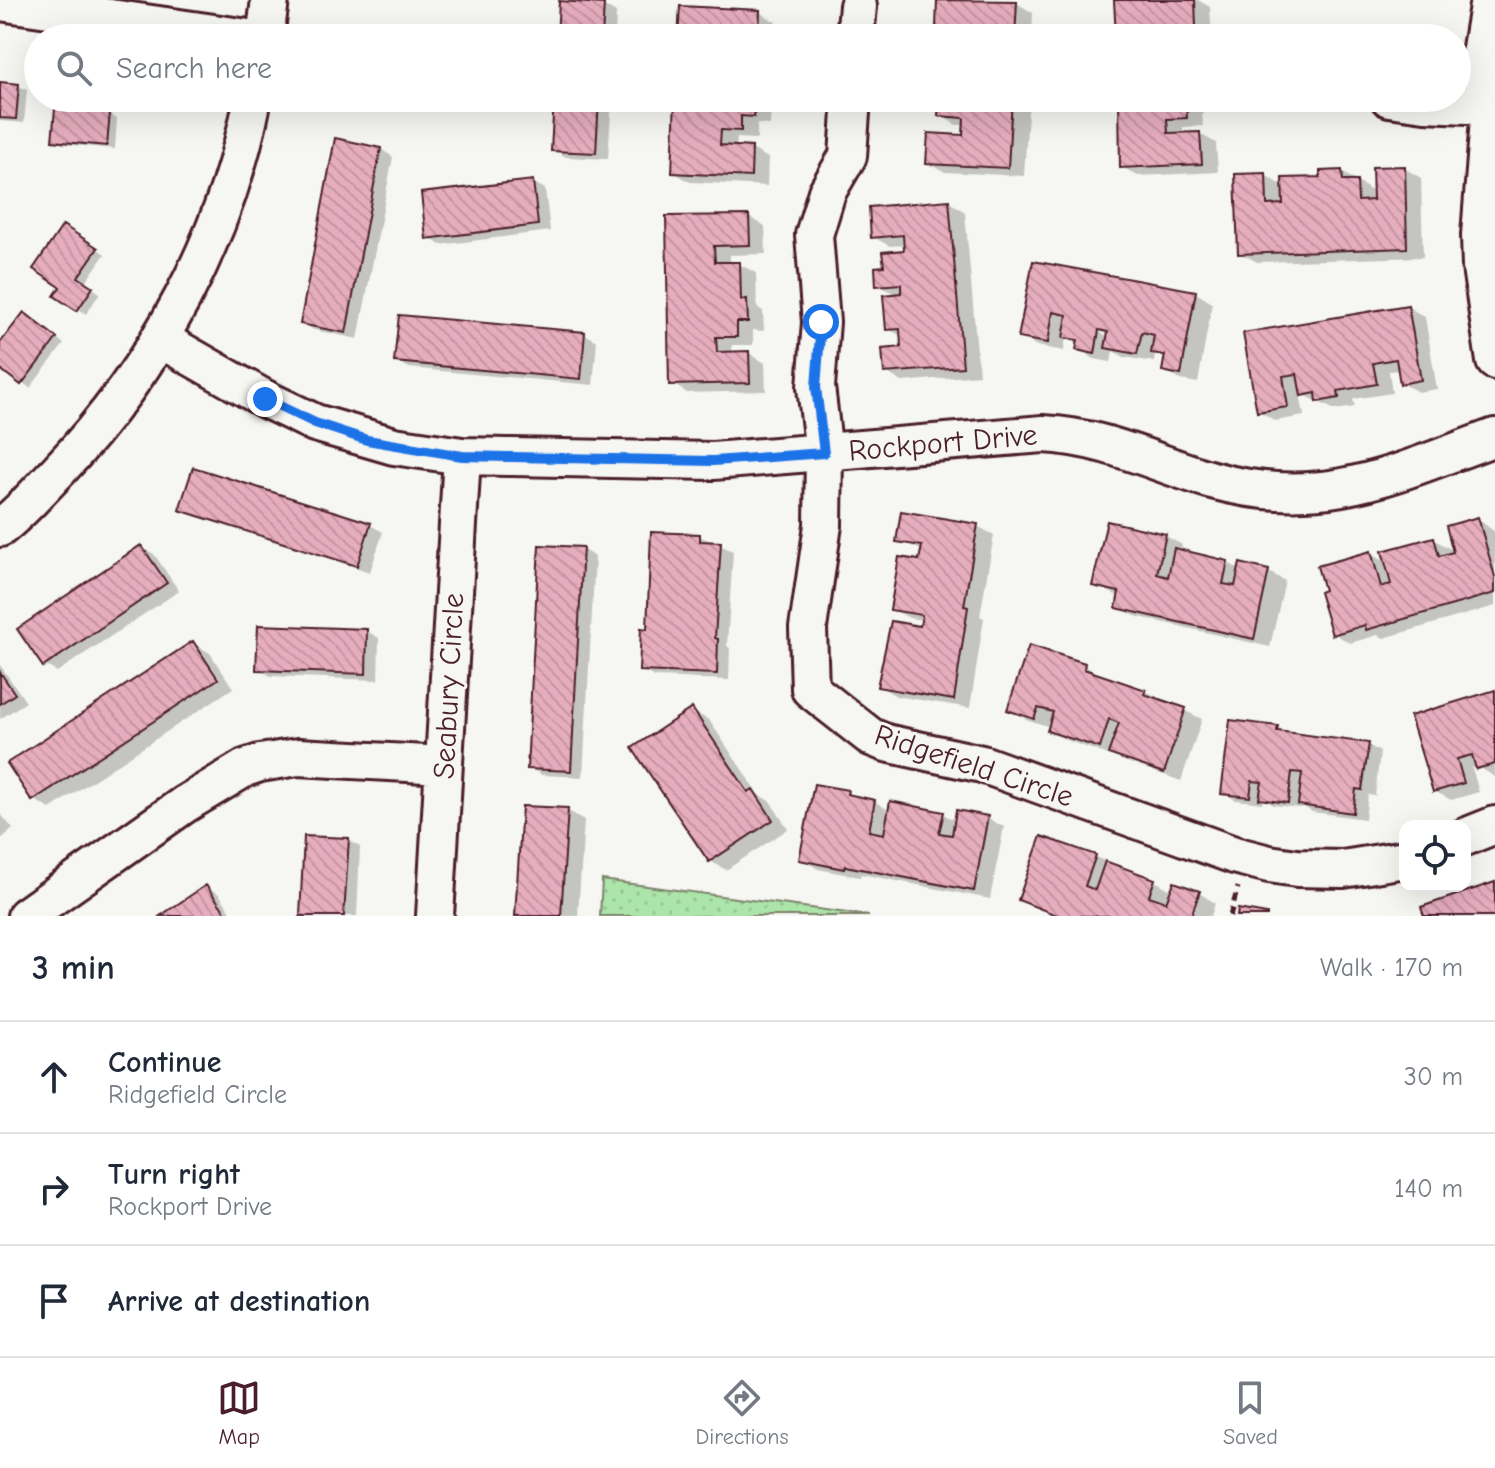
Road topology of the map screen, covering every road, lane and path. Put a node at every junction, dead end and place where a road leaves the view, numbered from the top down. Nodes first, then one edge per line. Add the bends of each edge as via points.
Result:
1 (270, 0) edge
2 (1489, 0) edge
3 (0, 2) edge
4 (152, 24) edge
5 (267, 24) edge
6 (1471, 103) edge
7 (1492, 103) edge
8 (250, 112) edge
9 (851, 112) edge
10 (160, 339) junction
11 (1495, 361) edge
12 (1495, 437) edge
13 (824, 453) junction
14 (462, 456) junction
15 (0, 528) edge
16 (444, 765) junction
17 (1495, 825) edge
18 (1471, 835) edge
19 (1399, 860) edge
20 (26, 916) edge
21 (435, 916) edge

1 - 5 street
2 - 7 street via 1478,66
3 - 4 street
6 - 7 street
7 - 11 street via 1480,245
8 - 10 street via 226,202
9 - 13 street, Ridgefield Circle via 848,156 827,192 814,235 821,322 816,387
10 - 14 street, Rockport Drive via 315,423 394,446
10 - 15 street via 107,415
12 - 13 street, Rockport Drive via 1359,484 1296,493 1210,479 1114,445 1065,435
13 - 14 street, Rockport Drive via 713,461
13 - 19 street, Ridgefield Circle via 820,559 808,628 810,689 871,737 982,764 1269,864 1343,869
14 - 16 street, Seabury Circle
16 - 20 street via 298,757 245,768
16 - 21 street, Seabury Circle
17 - 18 street

